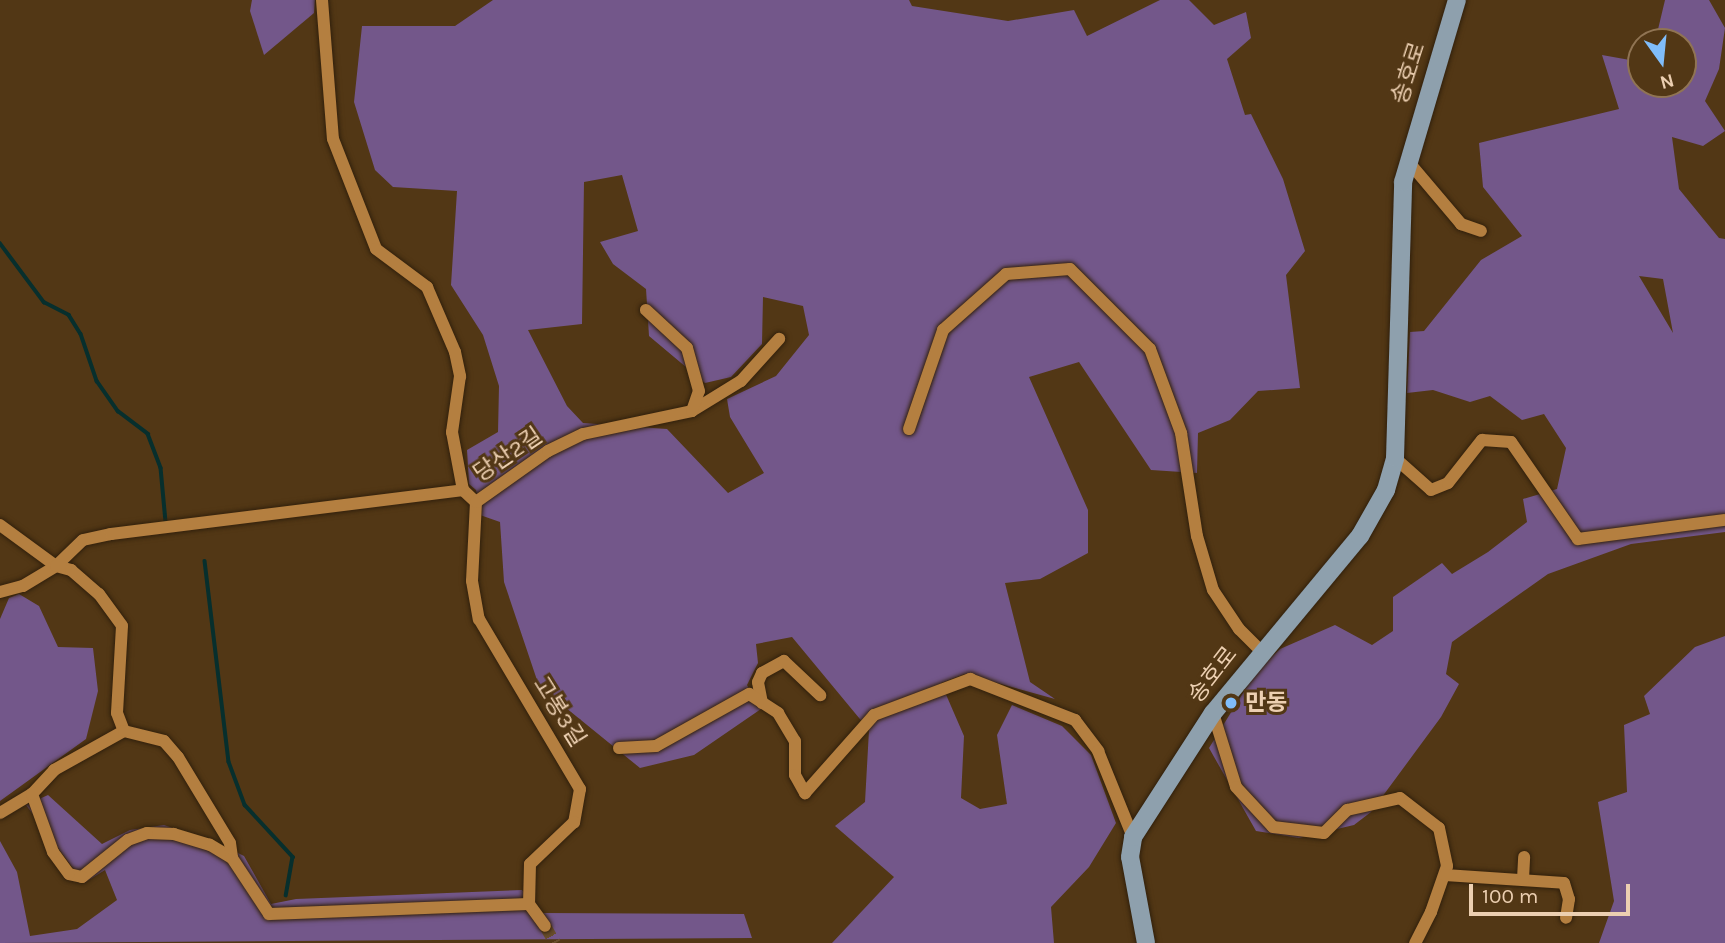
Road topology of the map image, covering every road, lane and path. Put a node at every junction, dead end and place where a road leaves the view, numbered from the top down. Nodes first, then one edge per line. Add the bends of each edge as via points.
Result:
1 (322, 0) edge
2 (1457, 0) edge
3 (1406, 160) junction
4 (1481, 231) dead end
5 (646, 310) dead end
6 (779, 339) dead end
7 (692, 411) junction
8 (909, 429) dead end
9 (1395, 458) junction
10 (463, 490) junction
11 (476, 502) junction
12 (1725, 520) edge
13 (0, 524) edge
14 (56, 566) junction
15 (0, 592) edge
16 (1262, 652) junction
17 (820, 695) dead end
18 (762, 703) junction
19 (1213, 713) junction
20 (124, 731) junction
21 (619, 748) dead end
22 (32, 794) junction
23 (0, 813) edge
24 (1133, 837) junction
25 (1524, 857) dead end
26 (232, 858) junction
27 (1445, 875) junction
28 (1523, 879) junction
29 (528, 904) junction
30 (1566, 918) dead end
31 (544, 926) tunnel mouth
32 (1146, 943) edge
33 (1415, 943) edge

1 - 10 street, 당산2길 via 333,139 376,249 428,287 455,352 460,376 452,432
2 - 3 main road, 송호로
3 - 4 street via 1461,224
3 - 9 main road, 송호로
5 - 7 street via 687,348 699,391
6 - 7 street, 당산2길 via 741,381
7 - 11 street, 당산2길 via 583,434 548,451
8 - 16 street via 943,330 1006,274 1070,269 1150,349 1181,433 1197,536 1213,590 1239,629
9 - 12 street via 1431,489 1448,483 1482,440 1511,442 1578,539
9 - 16 main road, 송호로 via 1386,490 1360,536
10 - 11 street, 당산2길
10 - 14 street via 111,534 83,541
11 - 29 street, 고봉3길 via 472,581 479,619 580,789 575,822 530,864
13 - 14 street
14 - 15 street via 23,586
14 - 20 street via 71,570 100,594 122,626 117,713
16 - 19 main road, 송호로
17 - 18 street via 784,661 761,673
18 - 21 street via 749,694 656,746
18 - 24 street via 778,713 795,741 795,775 805,793 874,715 970,680 1039,704 1075,720 1098,751
19 - 24 main road, 송호로
19 - 27 street via 1236,787 1273,827 1324,833 1347,810 1400,798 1439,828
20 - 22 street via 54,771
20 - 26 street via 164,741 178,757 230,843
22 - 23 street
22 - 26 street via 53,852 69,874 82,877 128,840 147,833 174,834 210,845
24 - 32 main road via 1130,857
25 - 28 street
26 - 29 street via 269,914
27 - 28 street
27 - 33 street
28 - 30 street via 1564,883 1569,899
29 - 31 street

